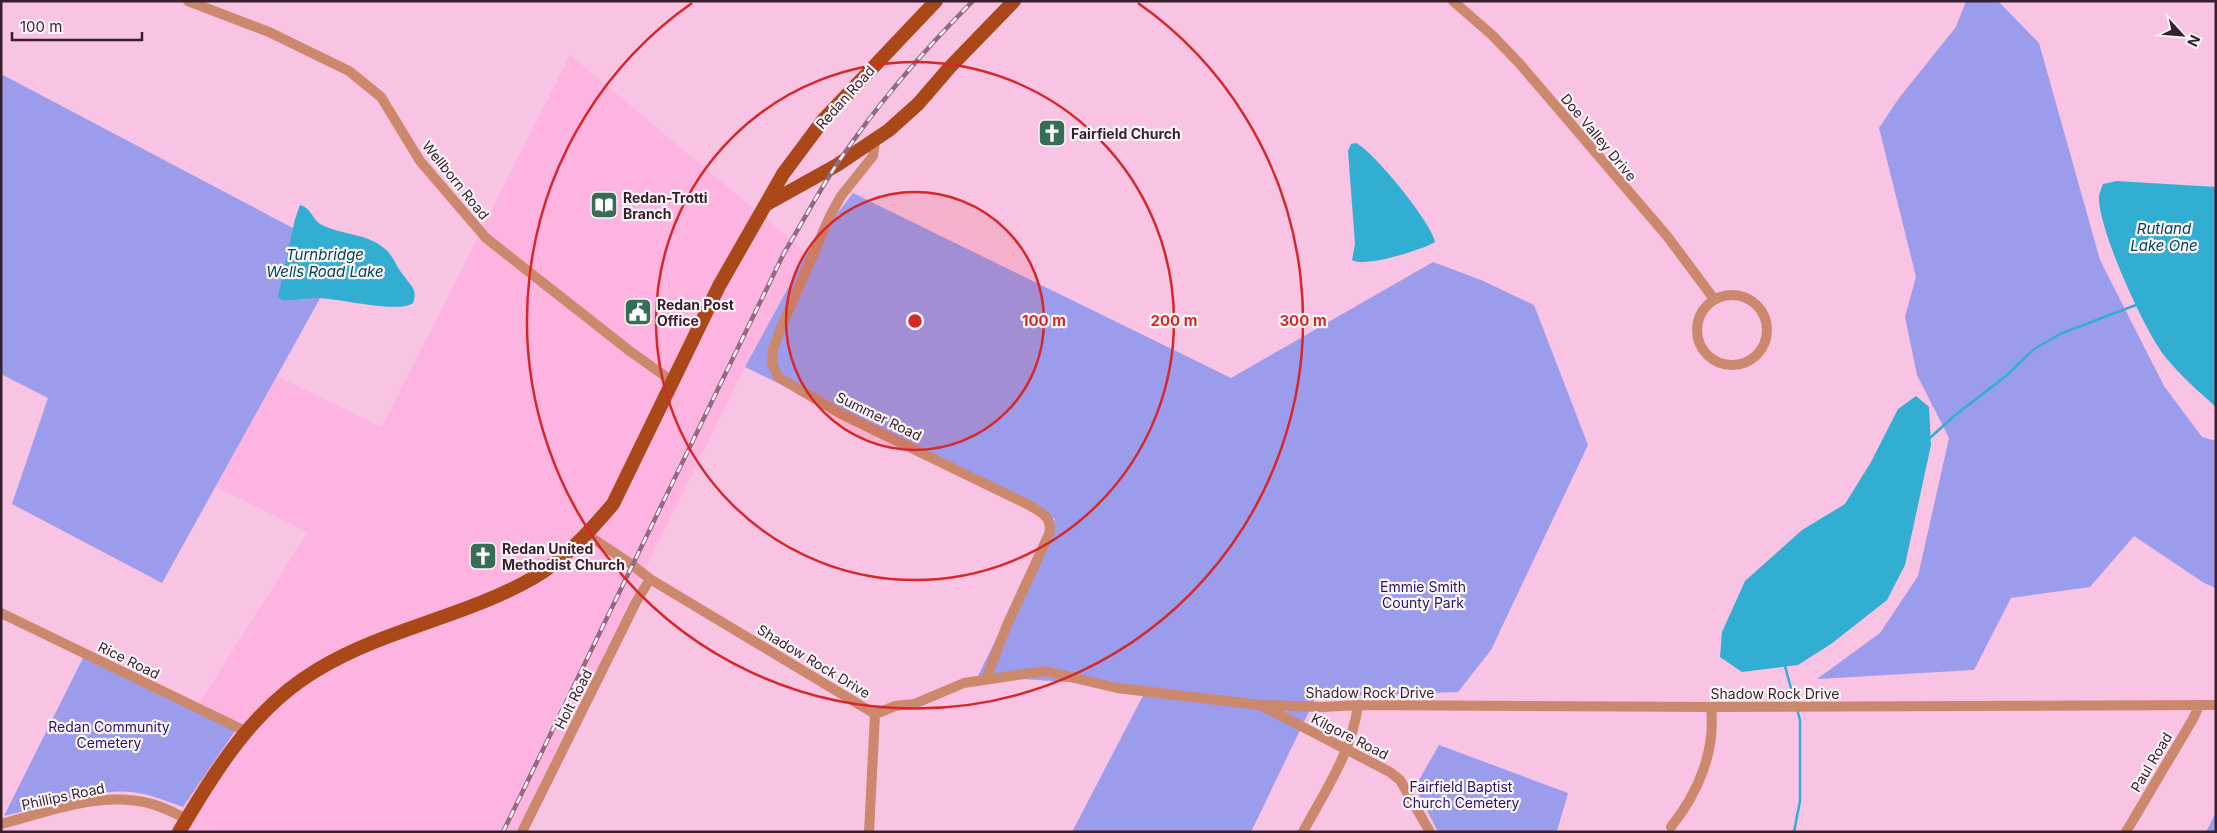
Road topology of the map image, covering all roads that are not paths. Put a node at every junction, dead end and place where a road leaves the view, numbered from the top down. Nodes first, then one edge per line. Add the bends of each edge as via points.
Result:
1 (188, 1) edge
2 (936, 1) edge
3 (1014, 1) edge
4 (1453, 1) edge
5 (875, 141) junction
6 (767, 204) junction
7 (1714, 299) junction
8 (672, 381) junction
9 (586, 534) junction
10 (650, 579) junction
11 (1, 613) edge
12 (986, 679) junction
13 (1260, 705) junction
14 (2216, 705) edge
15 (1358, 706) junction
16 (2199, 706) junction
17 (1711, 707) junction
18 (875, 714) junction
19 (245, 731) junction
20 (1347, 750) junction
21 (187, 819) junction
22 (1, 824) edge
23 (1670, 827) dead end
24 (179, 832) edge
25 (522, 832) edge
26 (869, 832) edge
27 (1303, 832) edge
28 (1430, 832) edge
29 (2126, 832) edge

1 - 8 street, Wellborn Road via 269,32 349,71 381,97 420,160 486,238
2 - 6 main road, Redan Road via 824,119 787,168
3 - 5 main road via 918,104
4 - 7 street, Doe Valley Drive via 1519,63 1667,236
5 - 6 main road
5 - 12 street, Summer Road via 873,156 841,196 830,216 780,330 772,363 778,377 812,399 1031,506 1049,519 1049,534
6 - 8 main road, Redan Road via 719,286
7 - 7 street via 1699,317 1697,329 1702,346 1709,356 1726,364 1748,361 1764,345 1767,322 1762,311 1755,302 1734,294
8 - 9 main road, Redan Road via 612,504
9 - 10 street, Shadow Rock Drive
9 - 19 main road, Redan Road via 533,578 488,600 363,648 317,670 277,698
10 - 18 street, Shadow Rock Drive
10 - 25 street, Holt Road
11 - 19 street, Rice Road
12 - 13 street, Shadow Rock Drive via 1045,671 1117,688
12 - 18 street, Shadow Rock Drive via 964,683 914,704 895,706
13 - 15 street, Shadow Rock Drive
13 - 20 street, Kilgore Road
14 - 16 street, Shadow Rock Drive
15 - 17 street, Shadow Rock Drive
15 - 20 street via 1356,726
16 - 17 street, Shadow Rock Drive
16 - 29 street, Paul Road
17 - 23 street via 1713,727 1709,752 1699,781
18 - 26 street
19 - 21 main road, Redan Road
20 - 27 street
20 - 28 street, Kilgore Road via 1400,780
21 - 22 street, Phillips Road via 148,803 107,800
21 - 24 main road, Redan Road

